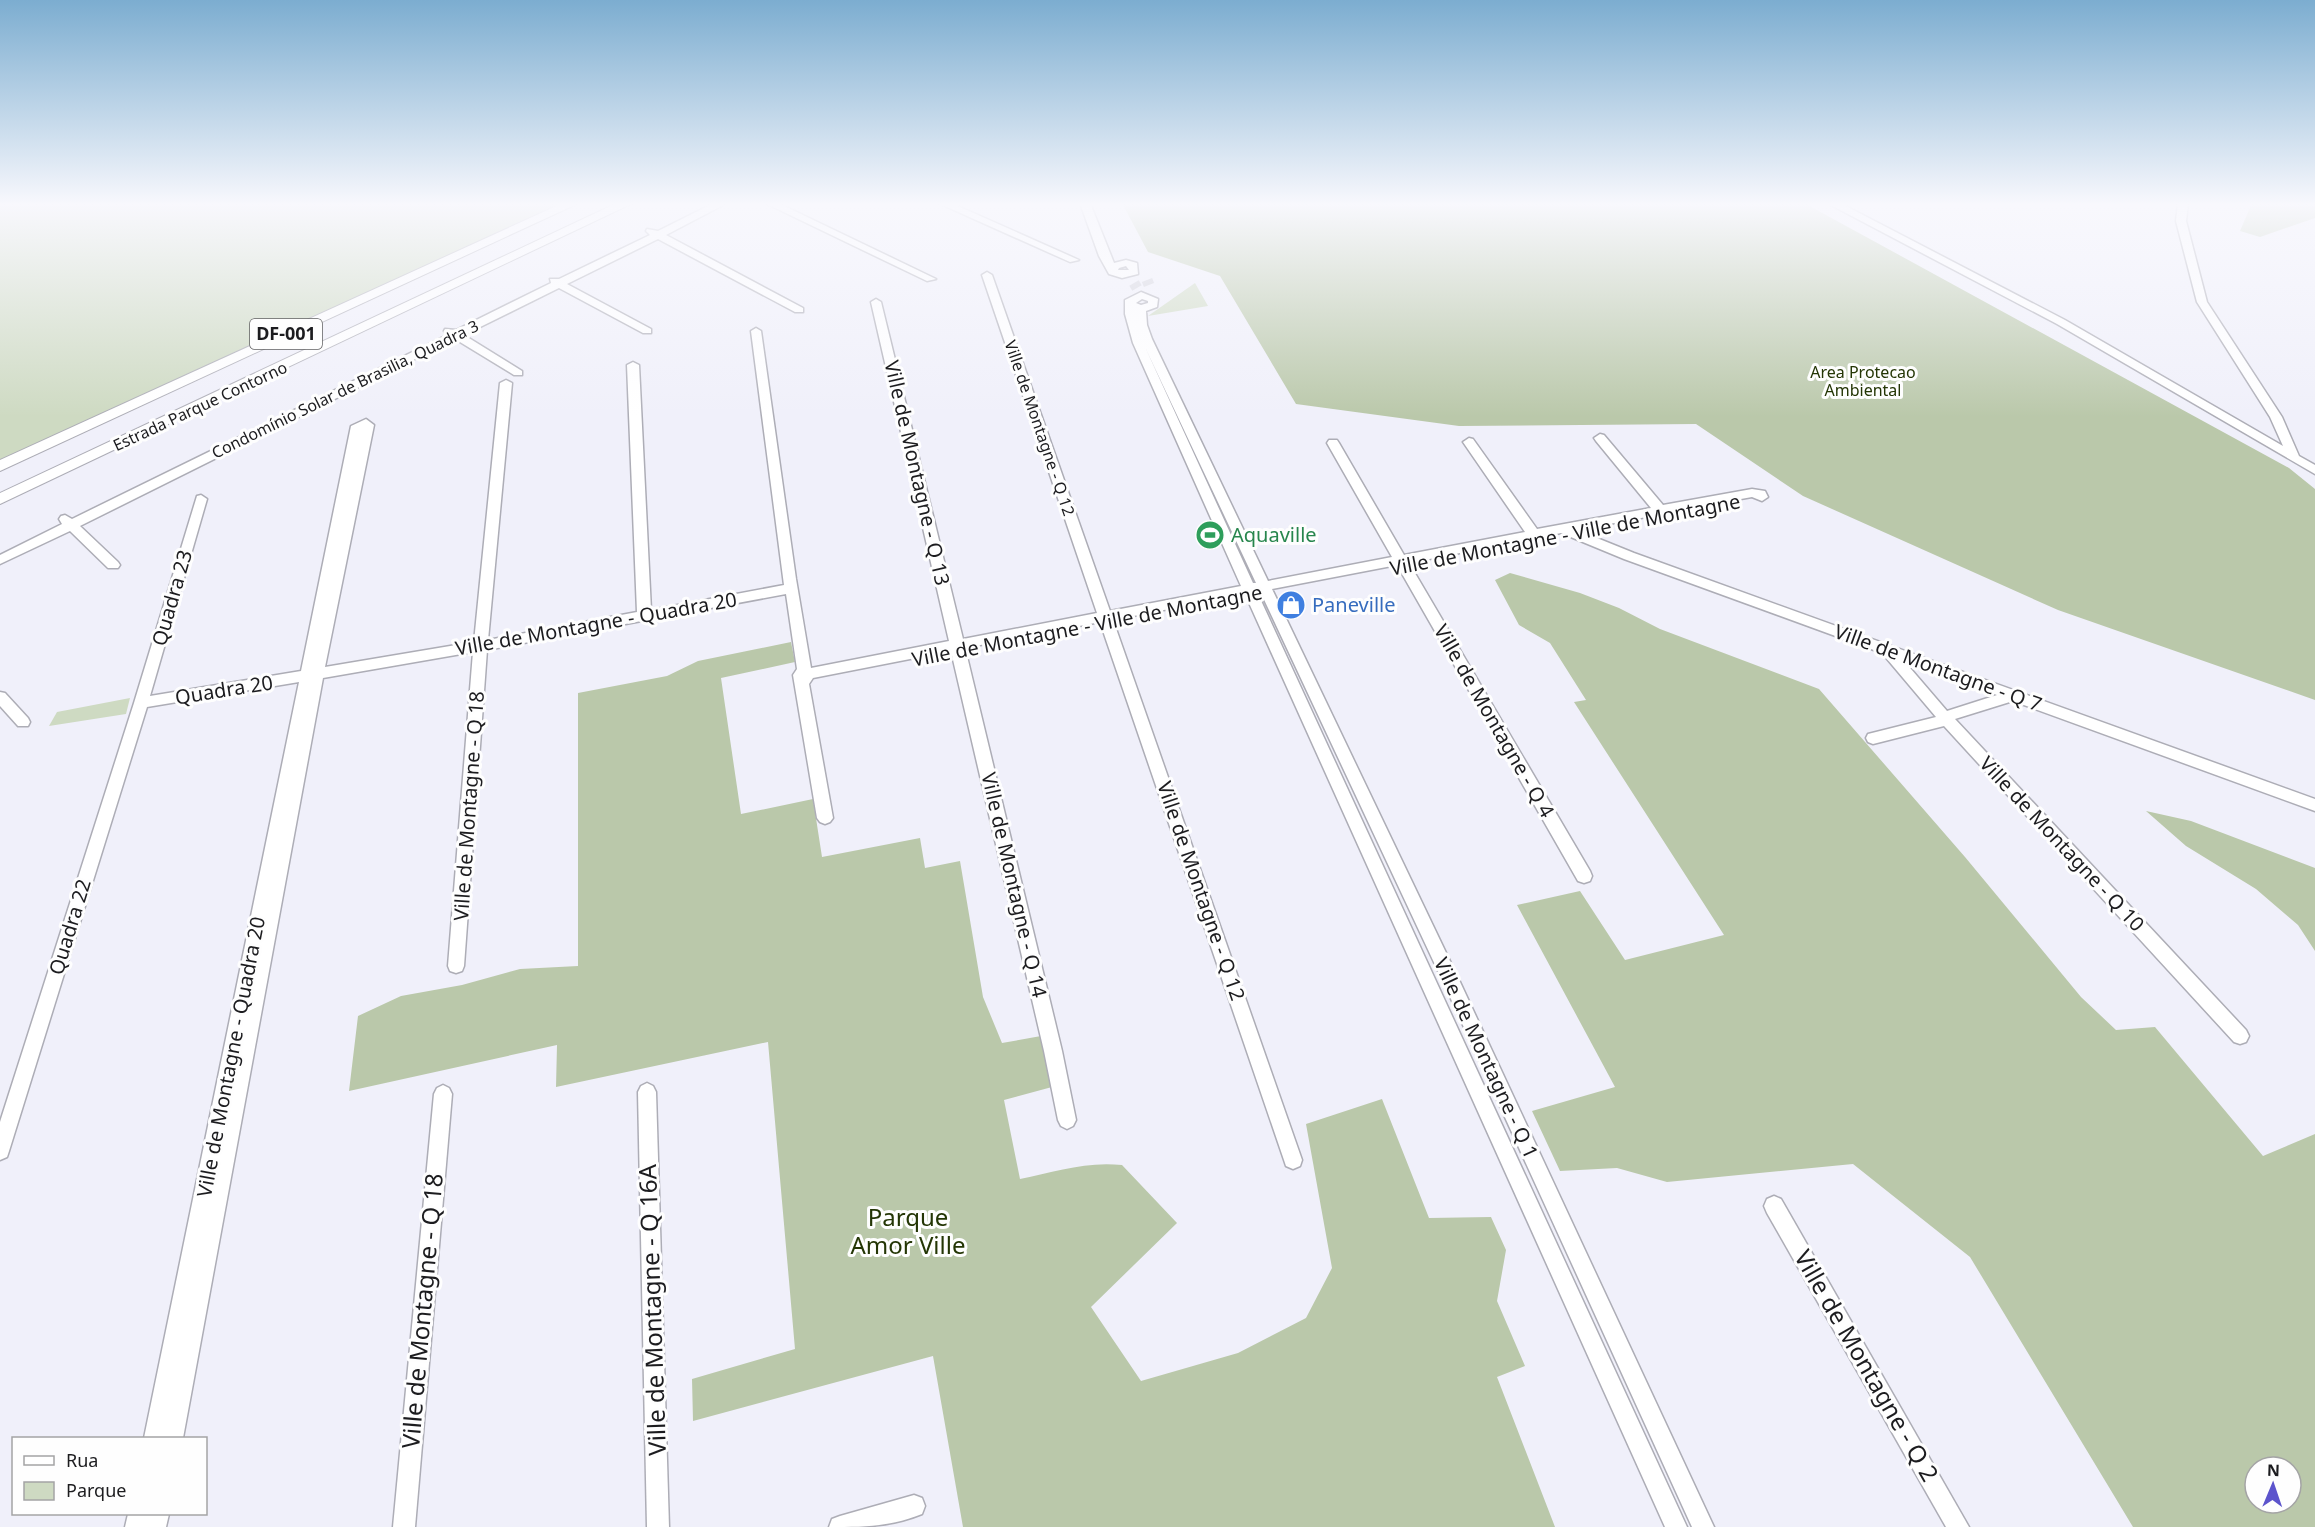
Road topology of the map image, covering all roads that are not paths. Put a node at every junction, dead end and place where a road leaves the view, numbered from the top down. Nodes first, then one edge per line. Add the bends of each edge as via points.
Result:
1 (418, 274) edge
2 (476, 274) edge
3 (569, 274) edge
4 (732, 274) edge
5 (922, 274) edge
6 (1116, 274) edge
7 (1132, 274) tunnel mouth
8 (1969, 274) edge
9 (2195, 274) edge
10 (987, 275) dead end
11 (932, 279) dead end
12 (555, 281) junction
13 (1134, 289) junction
14 (876, 302) dead end
15 (799, 310) dead end
16 (647, 331) dead end
17 (451, 332) junction
18 (756, 332) dead end
19 (633, 365) dead end
20 (518, 373) dead end
21 (506, 383) dead end
22 (368, 424) dead end
23 (1600, 438) dead end
24 (1469, 442) dead end
25 (1333, 443) dead end
26 (2294, 458) junction
27 (0, 466) edge
28 (2315, 470) edge
29 (1757, 495) dead end
30 (0, 499) edge
31 (201, 499) dead end
32 (1662, 513) junction
33 (68, 522) junction
34 (1574, 530) junction
35 (1536, 537) junction
36 (0, 551) edge
37 (0, 560) edge
38 (1402, 563) junction
39 (113, 565) dead end
40 (789, 585) junction
41 (1257, 590) junction
42 (643, 611) junction
43 (1106, 619) junction
44 (481, 642) junction
45 (1884, 644) junction
46 (958, 648) junction
47 (313, 671) junction
48 (803, 679) junction
49 (2020, 694) junction
50 (0, 697) edge
51 (142, 700) junction
52 (1946, 718) junction
53 (1319, 721) junction
54 (23, 722) dead end
55 (1874, 738) dead end
56 (2315, 797) edge
57 (2315, 805) edge
58 (825, 818) dead end
59 (1584, 876) dead end
60 (456, 966) dead end
61 (1454, 987) junction
62 (1433, 990) junction
63 (2240, 1036) dead end
64 (647, 1092) dead end
65 (442, 1094) dead end
66 (1067, 1120) dead end
67 (0, 1151) edge
68 (1293, 1160) dead end
69 (1774, 1206) dead end
70 (154, 1437) edge
71 (172, 1437) edge
72 (914, 1506) dead end
73 (404, 1527) edge
74 (658, 1527) edge
75 (840, 1527) edge
76 (1676, 1527) edge
77 (1702, 1527) edge
78 (1958, 1527) edge

1 - 27 main road, Estrada Parque Contorno / DF-001
2 - 30 main road, Estrada Parque Contorno / DF-001
3 - 12 street, Condomínio Solar de Brasilia, Quadra 3
4 - 15 street
5 - 11 street
6 - 13 street
7 - 13 street
8 - 26 street via 2061,322
9 - 26 street via 2202,302 2276,417
10 - 43 street, Ville de Montagne - Q 12
12 - 16 street
12 - 17 street, Condomínio Solar de Brasilia, Quadra 3
13 - 13 street, Ville de Montagne - Q 1 via 1148,281
13 - 41 street, Ville de Montagne - Q 1 via 1162,384
14 - 46 street, Ville de Montagne - Q 13
17 - 20 street
17 - 33 street, Condomínio Solar de Brasilia, Quadra 3
18 - 40 street
19 - 42 street
21 - 44 street, Ville de Montagne - Q 18
22 - 47 street
23 - 32 street
24 - 35 street
25 - 38 street, Ville de Montagne - Q 4
26 - 28 street
29 - 32 street, Ville de Montagne - Ville de Montagne
31 - 51 street, Quadra 23
32 - 34 street, Ville de Montagne - Ville de Montagne
33 - 36 street, Condomínio Solar de Brasilia, Quadra 3
33 - 37 street, Condomínio Solar de Brasilia, Quadra 3
33 - 39 street
34 - 35 street, Ville de Montagne - Ville de Montagne
34 - 45 street, Ville de Montagne - Q 7
35 - 38 street, Ville de Montagne - Ville de Montagne
38 - 41 street, Ville de Montagne - Ville de Montagne
38 - 59 street, Ville de Montagne - Q 4
40 - 42 street, Ville de Montagne - Quadra 20
40 - 48 street
41 - 43 street, Ville de Montagne - Ville de Montagne
41 - 53 street, Ville de Montagne - Q 1
42 - 44 street, Ville de Montagne - Quadra 20
43 - 46 street, Ville de Montagne - Ville de Montagne
43 - 68 street, Ville de Montagne - Q 12
44 - 47 street, Ville de Montagne - Quadra 20
44 - 60 street, Ville de Montagne - Q 18
45 - 49 street, Ville de Montagne - Q 7
45 - 52 street, Ville de Montagne - Q 10
46 - 48 street, Ville de Montagne - Ville de Montagne
46 - 66 street, Ville de Montagne - Q 14
47 - 51 street, Quadra 20
47 - 70 street, Ville de Montagne - Quadra 20
47 - 71 street, Ville de Montagne - Quadra 20
48 - 58 street
49 - 52 street
49 - 56 street, Ville de Montagne - Q 7
49 - 57 street, Ville de Montagne - Q 7
50 - 54 street
51 - 67 street, Quadra 22
52 - 55 street
52 - 63 street, Ville de Montagne - Q 10
53 - 61 street, Ville de Montagne - Q 1
53 - 62 street, Ville de Montagne - Q 1
61 - 62 street
61 - 77 street, Ville de Montagne - Q 1
62 - 76 street, Ville de Montagne - Q 1
64 - 74 street, Ville de Montagne - Q 16A
65 - 73 street, Ville de Montagne - Q 18
69 - 78 street, Ville de Montagne - Q 2
72 - 75 street

